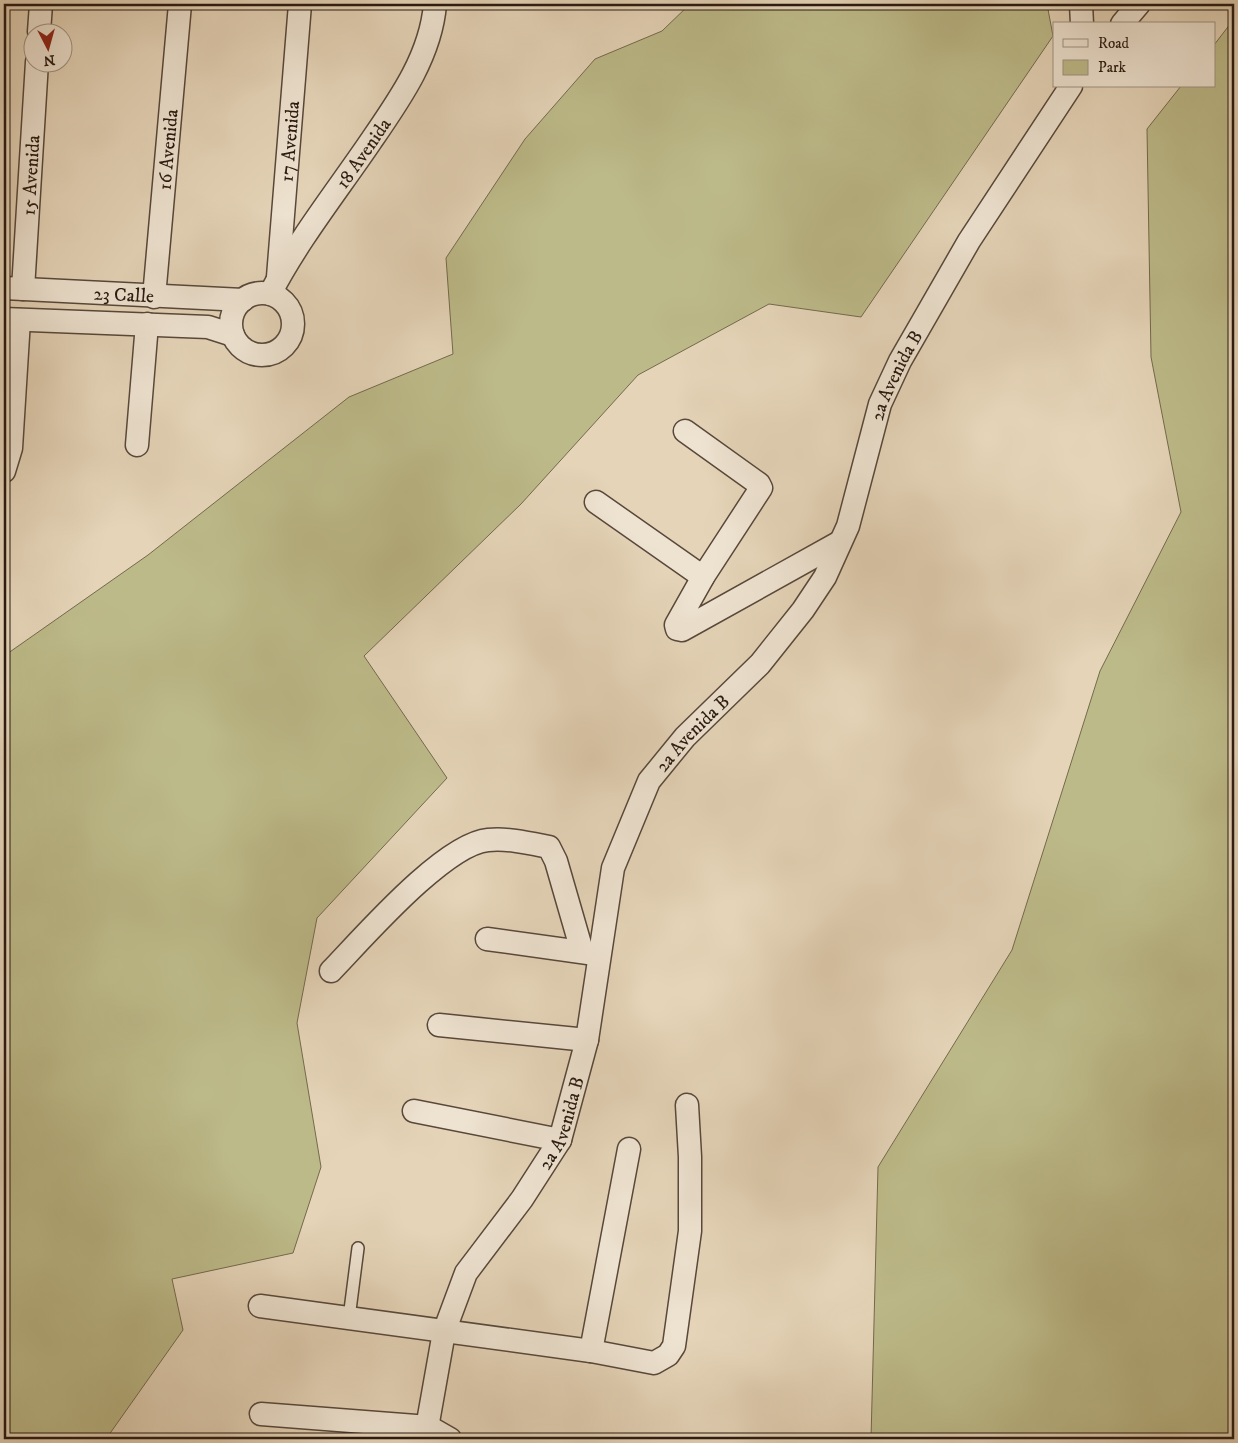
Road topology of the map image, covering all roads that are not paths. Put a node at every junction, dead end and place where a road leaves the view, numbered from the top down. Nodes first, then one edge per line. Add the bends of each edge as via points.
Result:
1 (41, 4) edge
2 (180, 4) edge
3 (300, 4) edge
4 (435, 4) edge
5 (1081, 4) edge
6 (1139, 4) edge
7 (40, 22) edge
8 (1082, 22) edge
9 (1124, 22) edge
10 (36, 72) edge
11 (1070, 88) edge
12 (274, 286) junction
13 (13, 289) edge
14 (154, 297) junction
15 (243, 300) junction
16 (12, 320) edge
17 (147, 324) junction
18 (233, 335) junction
19 (685, 431) dead end
20 (137, 446) dead end
21 (4, 471) edge
22 (596, 502) dead end
23 (840, 542) junction
24 (703, 577) junction
25 (488, 939) dead end
26 (591, 953) junction
27 (331, 971) dead end
28 (438, 1025) dead end
29 (587, 1040) junction
30 (688, 1105) dead end
31 (414, 1111) dead end
32 (560, 1140) junction
33 (629, 1149) dead end
34 (358, 1248) dead end
35 (260, 1306) dead end
36 (349, 1318) junction
37 (444, 1332) junction
38 (591, 1351) junction
39 (261, 1414) dead end
40 (427, 1433) edge
41 (450, 1439) edge

1 - 7 street
2 - 14 street, 16 Avenida
3 - 12 street, 17 Avenida
4 - 12 street, 18 Avenida via 434,19 420,61 394,108
5 - 8 street
6 - 9 street
10 - 13 street, 15 Avenida
11 - 23 street, 2a Avenida B via 969,241 900,361 880,404 848,526
12 - 15 street
12 - 18 street via 292,316 292,333 284,346 271,354 261,355 245,350
13 - 14 street, 23 Calle
14 - 15 street, 23 Calle
15 - 18 street via 232,315
16 - 17 street, 23 Calle
16 - 21 street via 11,448
17 - 18 street, 23 Calle via 208,328
17 - 20 street
19 - 24 street via 761,488
22 - 24 street
23 - 24 street via 682,630 677,629 676,625
23 - 26 street, 2a Avenida B via 825,577 760,664 684,737 649,780 613,868
25 - 26 street
26 - 27 street via 549,847 515,840 487,840 466,846 428,874
26 - 29 street, 2a Avenida B
28 - 29 street
29 - 32 street, 2a Avenida B
30 - 38 street via 690,1231 674,1346 668,1355 654,1363
31 - 32 street
32 - 37 street, 2a Avenida B via 522,1199 466,1273
33 - 38 street
34 - 36 lane
35 - 36 street
36 - 37 street
37 - 38 street
37 - 40 street, 2a Avenida B
39 - 40 street
40 - 41 street

